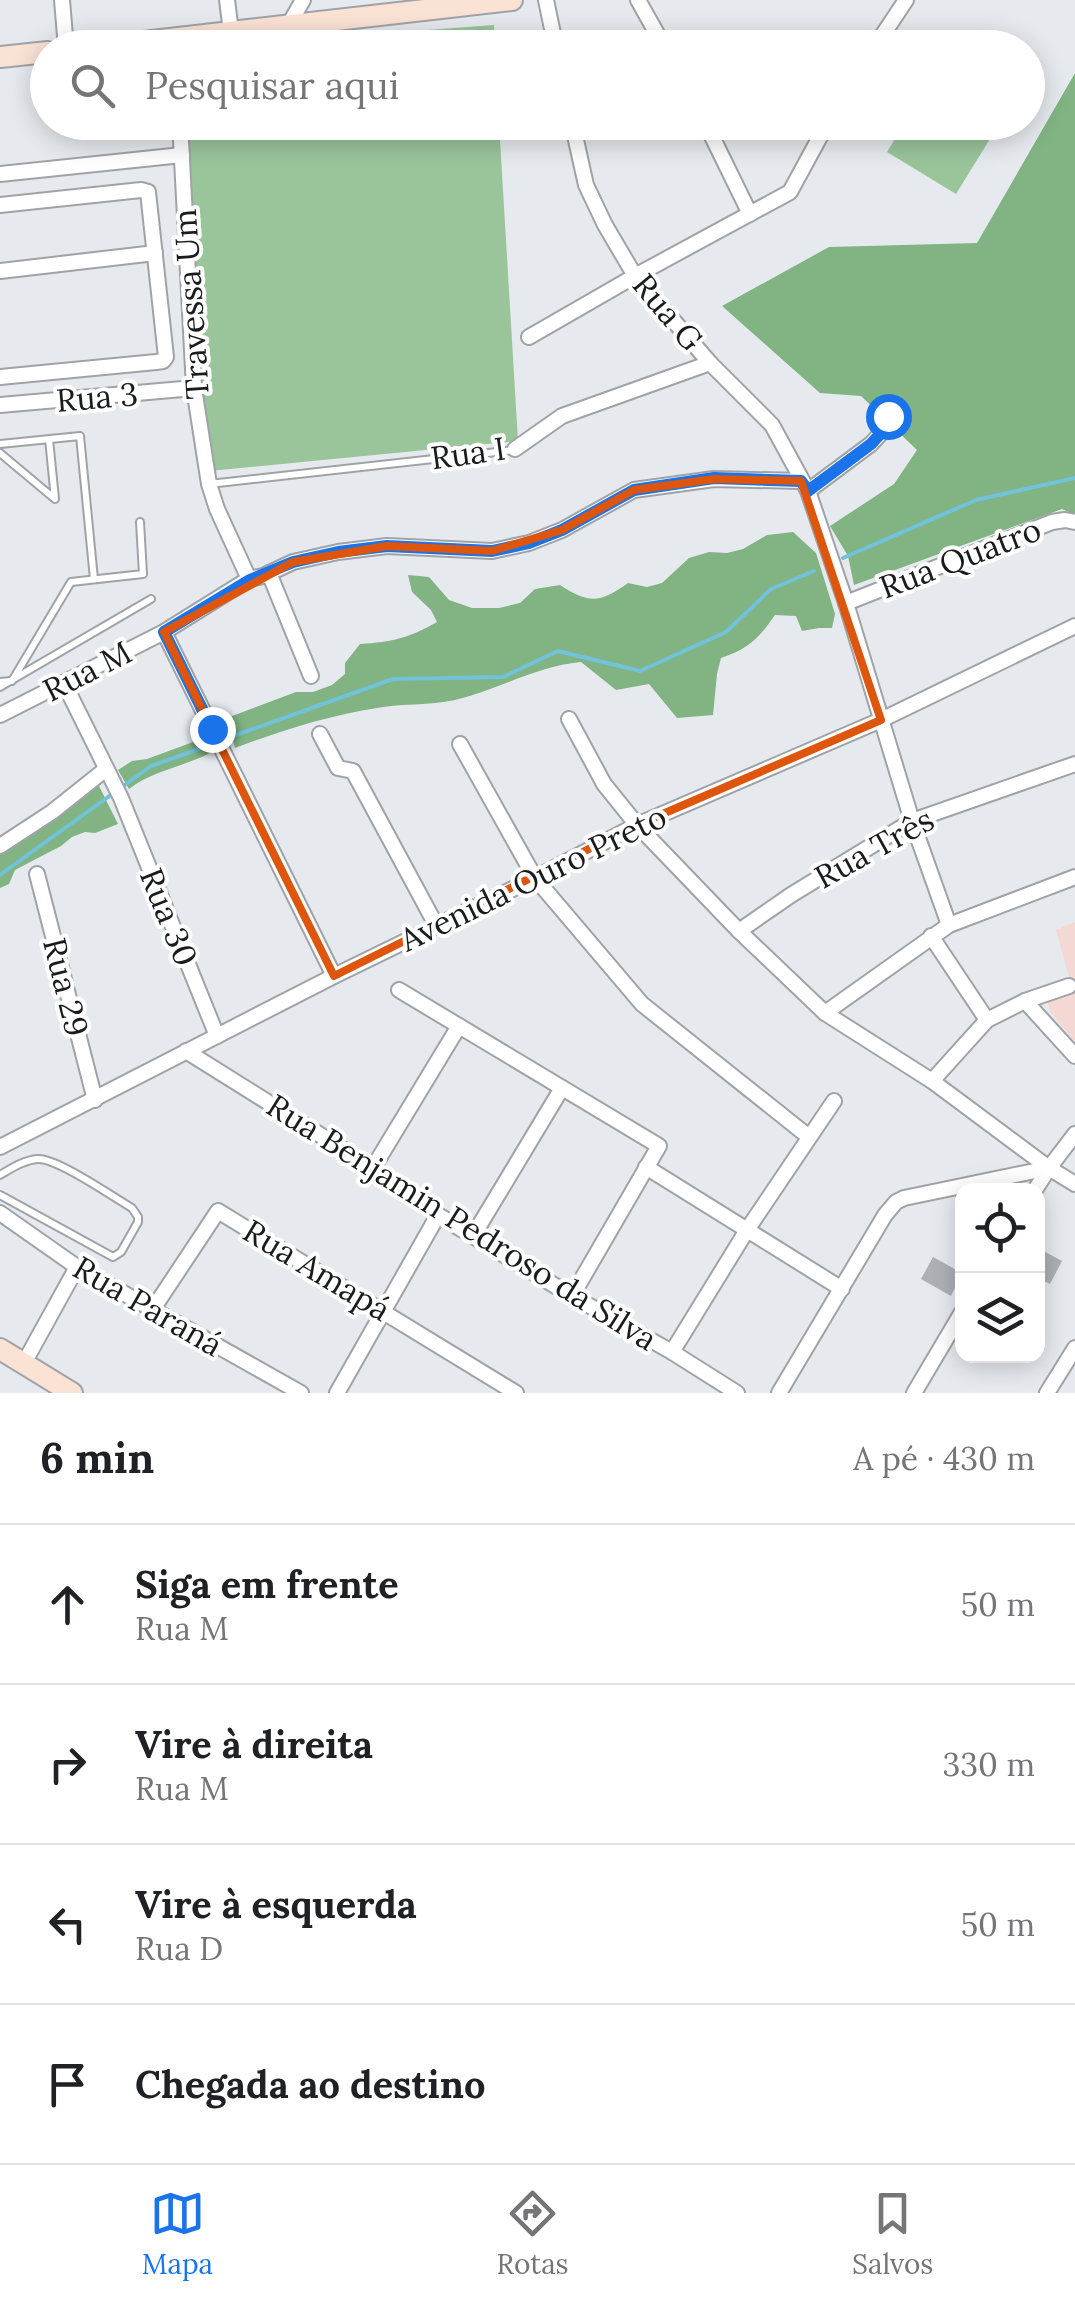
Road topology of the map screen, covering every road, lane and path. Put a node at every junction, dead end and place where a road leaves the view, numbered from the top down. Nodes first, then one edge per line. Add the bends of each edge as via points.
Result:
1 (62, 0) edge
2 (227, 0) edge
3 (304, 0) edge
4 (512, 0) edge
5 (546, 0) edge
6 (638, 0) edge
7 (906, 0) edge
8 (288, 26) junction
9 (64, 30) edge
10 (231, 30) edge
11 (250, 30) edge
12 (552, 30) edge
13 (654, 30) edge
14 (886, 30) edge
15 (30, 54) edge
16 (0, 56) edge
17 (181, 140) edge
18 (576, 140) edge
19 (713, 140) edge
20 (818, 140) edge
21 (182, 155) junction
22 (0, 174) edge
23 (0, 205) edge
24 (750, 214) junction
25 (154, 253) junction
26 (0, 271) edge
27 (635, 276) junction
28 (529, 337) dead end
29 (710, 363) junction
30 (0, 378) edge
31 (194, 388) junction
32 (0, 405) edge
33 (888, 416) dead end
34 (49, 439) junction
35 (0, 444) edge
36 (515, 449) joint
37 (0, 453) edge
38 (209, 484) junction
39 (804, 486) junction
40 (140, 522) dead end
41 (1075, 522) edge
42 (269, 573) junction
43 (94, 579) junction
44 (250, 580) junction
45 (151, 599) dead end
46 (846, 603) junction
47 (1075, 626) edge
48 (164, 632) junction
49 (312, 676) dead end
50 (12, 681) junction
51 (64, 683) junction
52 (0, 684) edge
53 (0, 715) edge
54 (568, 719) dead end
55 (881, 720) junction
56 (320, 734) dead end
57 (460, 744) dead end
58 (1075, 764) edge
59 (109, 774) junction
60 (912, 821) junction
61 (637, 824) junction
62 (0, 846) edge
63 (38, 874) dead end
64 (1075, 877) edge
65 (535, 878) junction
66 (436, 924) junction
67 (949, 925) junction
68 (739, 931) junction
69 (931, 936) junction
70 (334, 976) junction
71 (1068, 986) dead end
72 (399, 990) dead end
73 (1026, 1001) junction
74 (825, 1013) junction
75 (987, 1020) junction
76 (460, 1026) junction
77 (217, 1036) junction
78 (186, 1051) junction
79 (1075, 1056) edge
80 (932, 1080) junction
81 (562, 1088) junction
82 (95, 1100) junction
83 (834, 1100) dead end
84 (1075, 1134) edge
85 (809, 1137) junction
86 (0, 1146) edge
87 (646, 1167) junction
88 (373, 1168) junction
89 (1048, 1168) junction
90 (0, 1175) edge
91 (1039, 1183) edge
92 (1075, 1184) edge
93 (0, 1195) edge
94 (0, 1213) edge
95 (438, 1215) junction
96 (747, 1230) junction
97 (474, 1236) junction
98 (77, 1268) junction
99 (842, 1289) junction
100 (572, 1296) junction
101 (153, 1309) junction
102 (384, 1310) junction
103 (955, 1324) edge
104 (1075, 1348) edge
105 (672, 1352) junction
106 (9, 1360) edge
107 (72, 1393) edge
108 (301, 1393) edge
109 (337, 1393) edge
110 (516, 1393) edge
111 (738, 1393) edge
112 (779, 1393) edge
113 (914, 1393) edge
114 (1047, 1393) edge

1 - 9 street
2 - 10 street
3 - 8 street
4 - 8 street
5 - 12 street
6 - 13 street
7 - 14 street
8 - 11 street
15 - 16 street
17 - 21 street, Travessa Um
18 - 27 street, Rua G via 586,185
19 - 24 street
20 - 24 street via 790,192
21 - 22 street
21 - 31 street, Travessa Um
23 - 25 street via 148,192
24 - 27 street
25 - 26 street
25 - 30 street via 163,360
27 - 28 street
27 - 29 street, Rua G
29 - 36 street, Rua I via 562,416
29 - 39 street, Rua G via 772,425
31 - 32 street, Rua 3
31 - 38 street, Travessa Um
33 - 39 street via 871,444
34 - 35 lane
34 - 37 lane via 55,499
34 - 43 lane via 80,436
36 - 38 lane, Rua I
38 - 44 street, Travessa Um
39 - 42 street, Rua M via 714,478 634,490 529,543 492,551 387,546 293,562
39 - 46 street, Rua Quatro
40 - 43 lane via 144,574
41 - 46 street, Rua Quatro via 1052,522
42 - 44 street, Rua M
42 - 49 street
43 - 50 lane via 71,582
44 - 48 street, Rua M
45 - 50 lane
46 - 55 street, Rua Quatro
47 - 55 street, Avenida Ouro Preto
48 - 51 street, Rua M
48 - 70 street
50 - 52 lane
51 - 53 street, Rua M
51 - 59 street, Rua 30
54 - 61 street via 604,784
55 - 60 street, Rua Quatro
55 - 61 street, Avenida Ouro Preto
56 - 66 street via 338,768 352,770
57 - 65 street
58 - 60 street, Rua Três
59 - 62 street
59 - 77 street, Rua 30
60 - 67 street, Rua Quatro
60 - 68 street, Rua Três
61 - 65 street, Avenida Ouro Preto
61 - 68 street
63 - 82 street, Rua 29
64 - 67 street
65 - 66 street, Avenida Ouro Preto
65 - 85 street via 642,1004
66 - 70 street, Avenida Ouro Preto
67 - 69 street
68 - 74 street
69 - 74 street
69 - 75 street
70 - 77 street, Avenida Ouro Preto
71 - 73 street
72 - 76 street
73 - 75 street
73 - 79 street
74 - 80 street
75 - 80 street
76 - 81 street
76 - 88 street
77 - 78 street, Avenida Ouro Preto
78 - 82 street, Avenida Ouro Preto
78 - 88 street, Rua Benjamin Pedroso da Silva
80 - 89 street
81 - 87 street via 659,1146
81 - 97 street
82 - 86 street, Avenida Ouro Preto
83 - 85 street
84 - 89 street
85 - 96 street
87 - 96 street
87 - 100 street
88 - 95 street, Rua Benjamin Pedroso da Silva
89 - 91 street
89 - 92 street
89 - 99 street via 896,1202
90 - 93 lane via 34,1159 52,1161 132,1208 138,1222 112,1257
94 - 98 street, Rua Paraná
95 - 97 street, Rua Benjamin Pedroso da Silva
95 - 102 street
96 - 99 street
96 - 105 street
97 - 100 street, Rua Benjamin Pedroso da Silva
98 - 101 street, Rua Paraná
98 - 106 street
99 - 112 street
100 - 105 street, Rua Benjamin Pedroso da Silva
101 - 102 street, Rua Amapá via 218,1211
101 - 108 street, Rua Paraná
102 - 109 street
102 - 110 street, Rua Amapá
103 - 113 street
104 - 114 street
105 - 111 street, Rua Benjamin Pedroso da Silva
106 - 107 street

